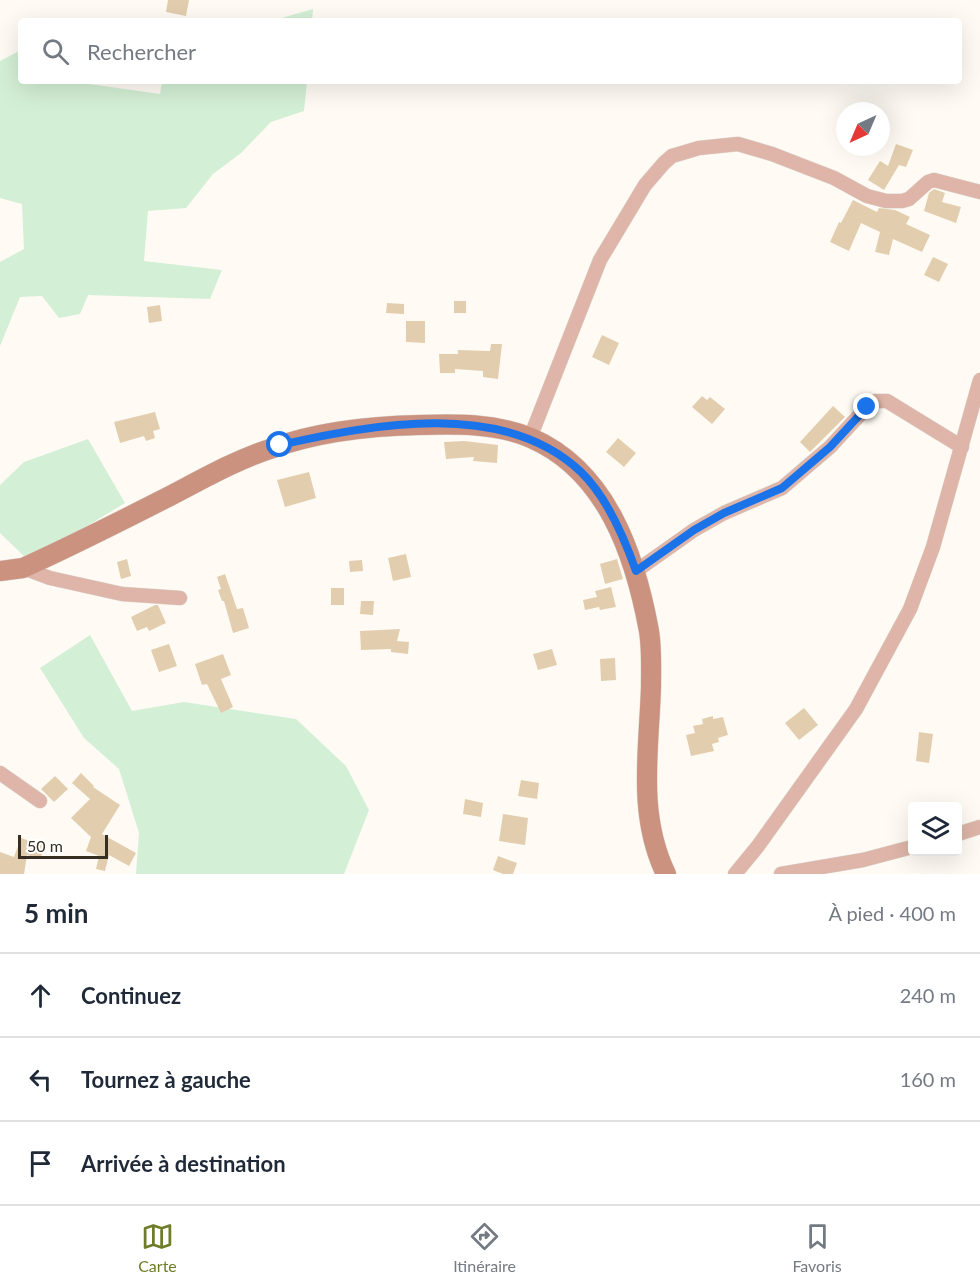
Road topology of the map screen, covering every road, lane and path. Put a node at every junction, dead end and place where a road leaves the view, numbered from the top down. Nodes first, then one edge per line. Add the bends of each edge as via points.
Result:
1 (980, 192) edge
2 (980, 380) edge
3 (530, 438) junction
4 (962, 447) junction
5 (23, 568) junction
6 (0, 571) edge
7 (636, 571) junction
8 (180, 598) dead end
9 (0, 773) edge
10 (39, 801) dead end
11 (980, 826) edge
12 (962, 832) edge
13 (908, 848) edge
14 (666, 874) edge
15 (735, 874) edge
16 (781, 874) edge

1 - 3 street via 934,180 902,201 886,201 867,196 834,177 738,144 699,148 672,156 645,185 600,260
2 - 4 street
3 - 5 street via 467,425 401,426 340,432 280,445
3 - 7 street via 559,453 599,494
4 - 7 street via 887,401 876,401 782,488 694,530
4 - 15 street via 910,609 880,666 843,728
5 - 6 street
5 - 8 street via 122,594
7 - 14 street via 651,650 648,815
9 - 10 street
11 - 12 street
13 - 16 street

